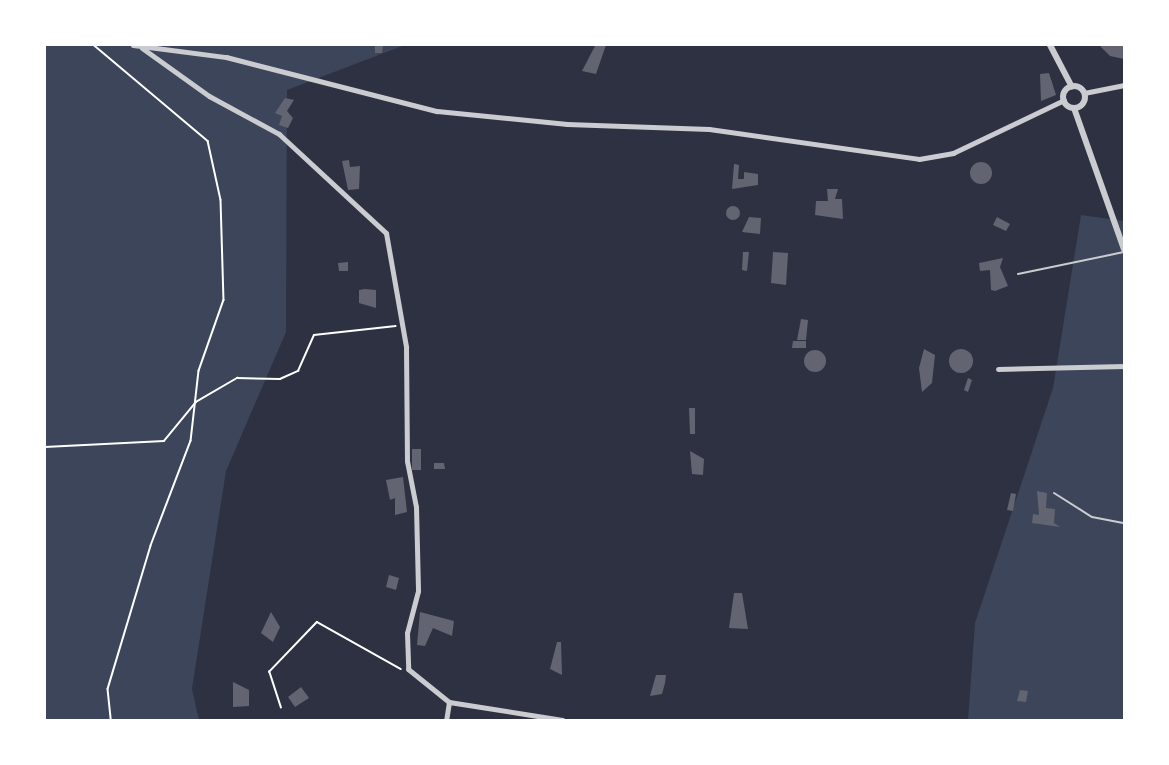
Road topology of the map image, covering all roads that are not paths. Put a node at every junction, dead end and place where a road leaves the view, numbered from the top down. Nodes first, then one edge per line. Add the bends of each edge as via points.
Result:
1 (133, 45) edge
2 (1050, 45) edge
3 (141, 48) junction
4 (1124, 85) edge
5 (1072, 87) junction
6 (1084, 93) junction
7 (1064, 100) junction
8 (1074, 108) junction
9 (1124, 250) edge
10 (1018, 274) dead end
11 (1124, 366) edge
12 (998, 369) dead end
13 (1054, 493) dead end
14 (1124, 523) edge
15 (449, 702) junction
16 (446, 720) edge
17 (563, 720) edge

1 - 3 street
2 - 5 street
3 - 7 street via 226,57 437,111 588,125 709,129 919,159 953,153
3 - 15 street via 209,96 279,134 386,233 409,386 407,461 416,507 418,591 407,633 408,669
4 - 6 street
5 - 6 street
5 - 7 street
6 - 8 street via 1084,103
7 - 8 street
8 - 9 street
9 - 10 lane
11 - 12 street
13 - 14 lane via 1092,517
15 - 16 street
15 - 17 street

